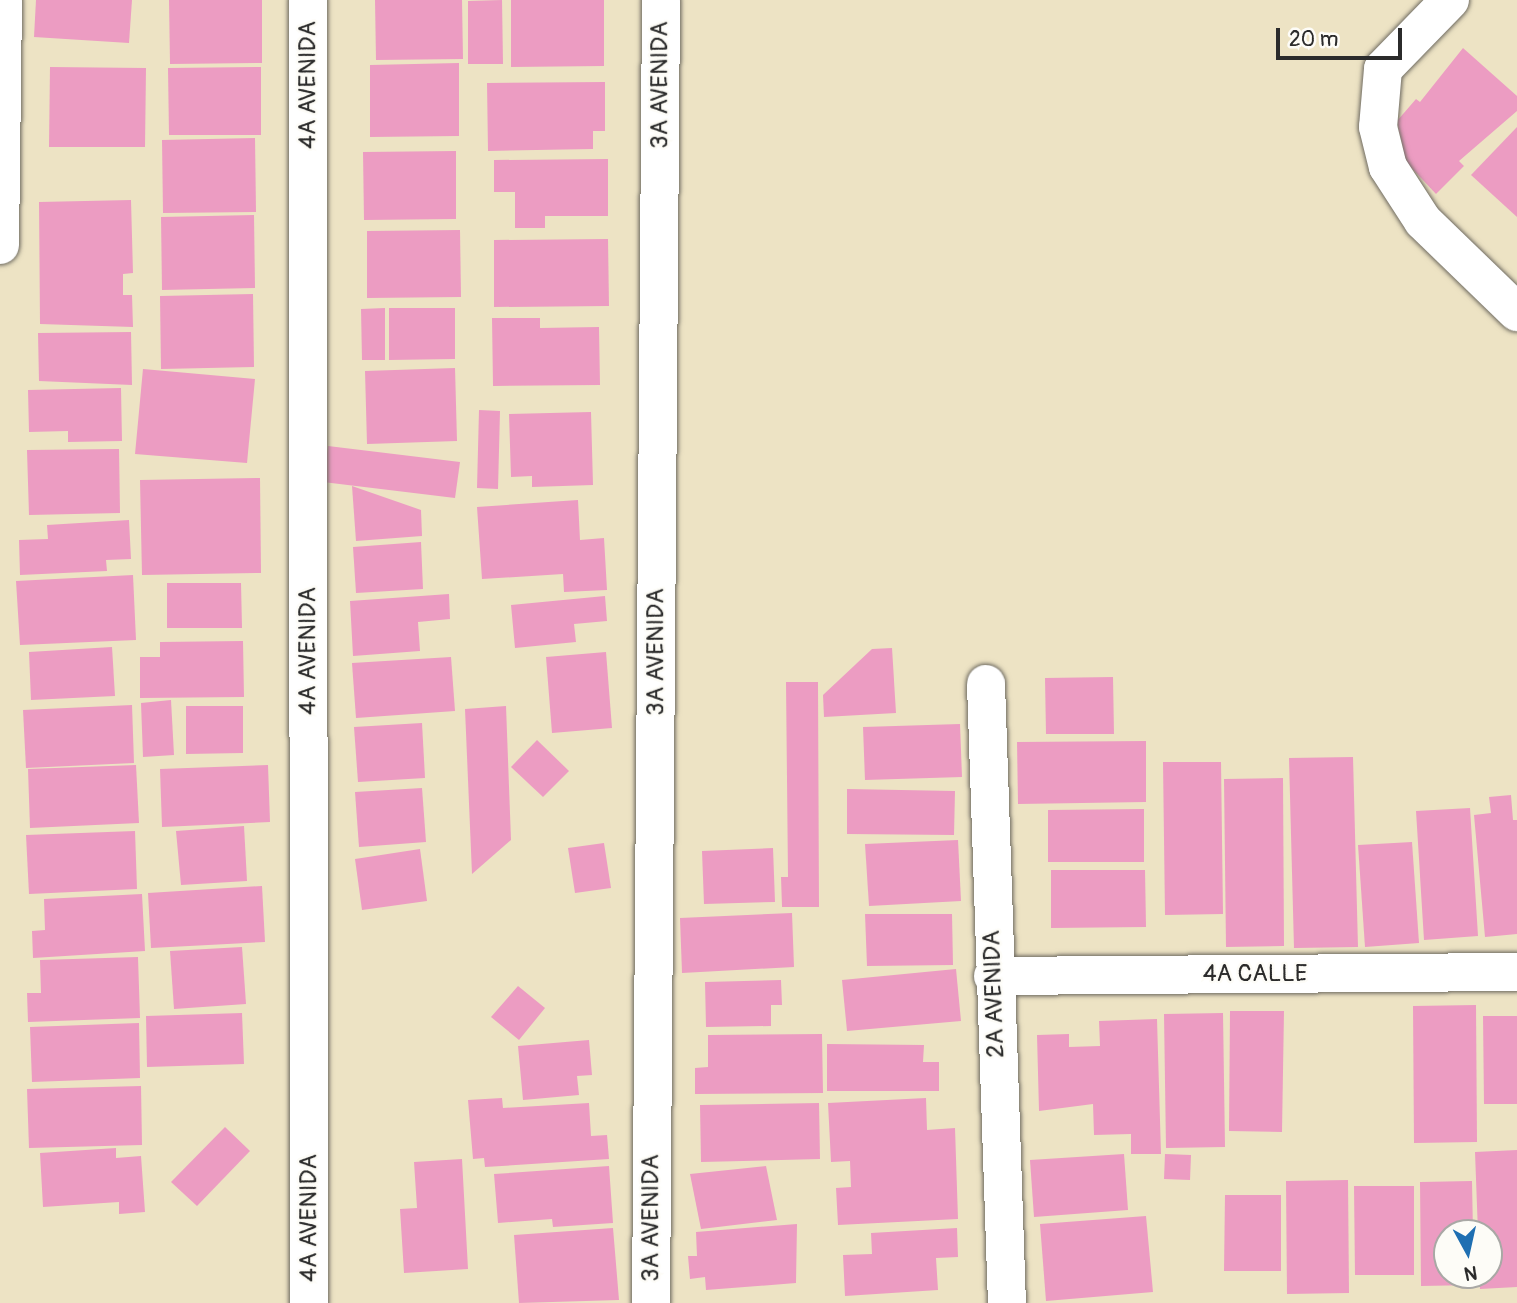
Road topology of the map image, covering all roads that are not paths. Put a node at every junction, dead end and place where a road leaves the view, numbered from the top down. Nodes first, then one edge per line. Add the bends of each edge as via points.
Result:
1 (3, 0) edge
2 (307, 0) edge
3 (661, 0) edge
4 (1450, 0) edge
5 (0, 245) edge
6 (1517, 312) edge
7 (986, 684) dead end
8 (1517, 972) edge
9 (993, 976) junction
10 (309, 1303) edge
11 (651, 1303) edge
12 (1007, 1303) edge

1 - 5 street
2 - 10 street, 4A AVENIDA
3 - 11 street, 3A AVENIDA
4 - 6 street via 1383,69 1376,115 1388,167 1423,221
7 - 9 street, 2A AVENIDA
8 - 9 street, 4A CALLE
9 - 12 street, 2A AVENIDA

